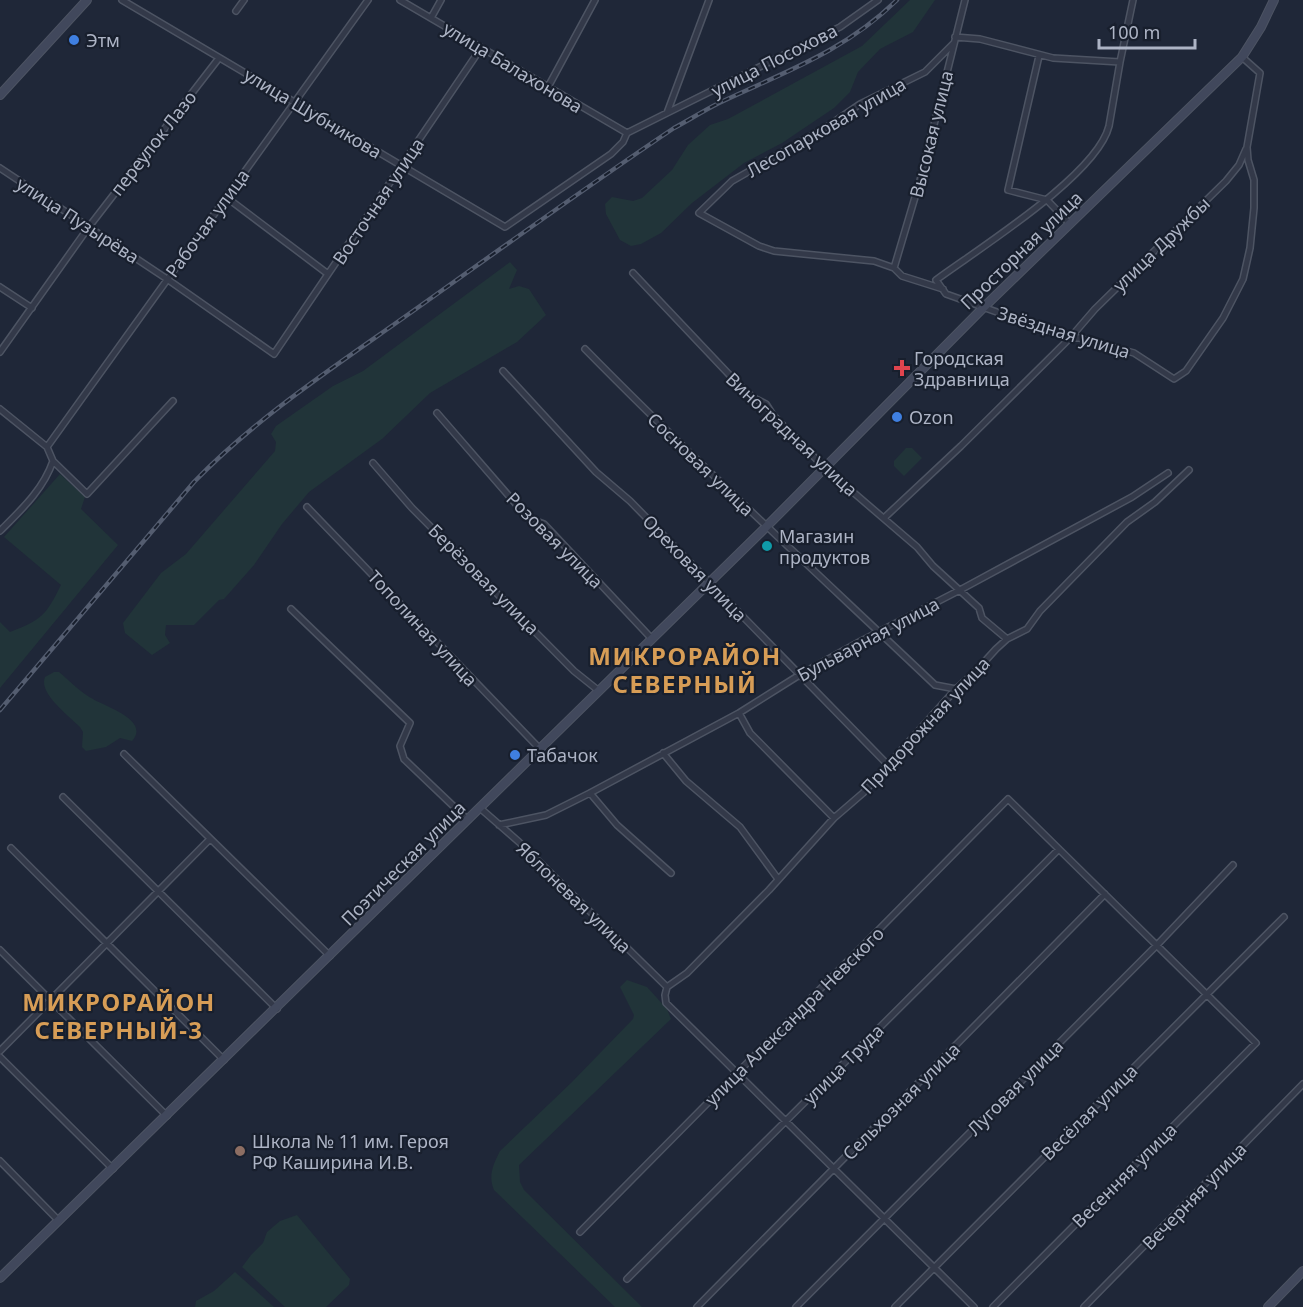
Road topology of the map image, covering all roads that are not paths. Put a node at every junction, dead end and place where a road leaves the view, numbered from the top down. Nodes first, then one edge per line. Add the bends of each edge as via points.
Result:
1 (87, 0) edge
2 (122, 0) edge
3 (244, 0) edge
4 (368, 0) edge
5 (400, 0) edge
6 (441, 0) edge
7 (595, 0) edge
8 (709, 0) edge
9 (878, 0) edge
10 (965, 0) edge
11 (1133, 0) edge
12 (1274, 0) edge
13 (236, 11) dead end
14 (431, 18) junction
15 (954, 40) junction
16 (481, 48) junction
17 (1039, 56) junction
18 (1242, 57) junction
19 (219, 58) junction
20 (1120, 63) junction
21 (548, 87) junction
22 (0, 95) edge
23 (294, 102) junction
24 (667, 113) junction
25 (627, 134) junction
26 (1247, 147) junction
27 (401, 165) junction
28 (0, 168) edge
29 (226, 197) junction
30 (1047, 200) junction
31 (699, 213) joint
32 (1070, 224) junction
33 (88, 228) junction
34 (894, 268) junction
35 (633, 273) dead end
36 (328, 274) junction
37 (167, 279) junction
38 (0, 287) edge
39 (943, 290) junction
40 (984, 307) junction
41 (32, 308) junction
42 (1070, 338) junction
43 (585, 349) dead end
44 (0, 352) edge
45 (274, 354) joint
46 (503, 371) dead end
47 (173, 401) dead end
48 (0, 409) edge
49 (437, 413) dead end
50 (47, 447) junction
51 (54, 461) junction
52 (373, 463) dead end
53 (825, 468) junction
54 (1189, 470) dead end
55 (1168, 473) dead end
56 (307, 507) dead end
57 (884, 518) junction
58 (766, 527) junction
59 (0, 531) edge
60 (709, 583) junction
61 (960, 590) junction
62 (291, 609) dead end
63 (879, 632) junction
64 (652, 639) junction
65 (1007, 639) junction
66 (801, 674) junction
67 (956, 689) junction
68 (598, 691) junction
69 (739, 713) junction
70 (540, 749) junction
71 (124, 753) dead end
72 (663, 753) junction
73 (888, 765) junction
74 (590, 793) junction
75 (63, 797) dead end
76 (480, 808) junction
77 (834, 818) junction
78 (468, 820) junction
79 (499, 825) junction
80 (210, 839) junction
81 (11, 848) dead end
82 (1059, 849) junction
83 (1233, 865) dead end
84 (671, 873) dead end
85 (778, 879) junction
86 (159, 891) junction
87 (1105, 894) junction
88 (1284, 916) dead end
89 (106, 944) junction
90 (1157, 945) junction
91 (0, 950) edge
92 (330, 956) junction
93 (667, 987) junction
94 (1206, 994) junction
95 (51, 1001) junction
96 (277, 1009) junction
97 (0, 1052) edge
98 (0, 1057) edge
99 (225, 1060) junction
100 (737, 1073) junction
101 (1303, 1084) edge
102 (167, 1116) junction
103 (786, 1122) junction
104 (0, 1161) edge
105 (113, 1169) junction
106 (834, 1169) junction
107 (884, 1218) junction
108 (59, 1221) junction
109 (580, 1232) dead end
110 (934, 1268) junction
111 (1303, 1271) edge
112 (2, 1273) edge
113 (627, 1279) dead end
114 (697, 1307) edge
115 (796, 1307) edge
116 (895, 1307) edge
117 (974, 1307) edge
118 (993, 1307) edge
119 (1084, 1307) edge
120 (1268, 1307) edge

1 - 22 street
2 - 19 street, улица Шубникова
3 - 13 street
4 - 23 street, Рабочая улица
5 - 14 street, улица Балахонова
6 - 14 street
7 - 21 street
8 - 24 street
9 - 24 street, улица Посохова via 840,27
10 - 15 street, Высокая улица
11 - 20 street
12 - 18 street, Просторная улица
14 - 16 street, улица Балахонова
15 - 17 street via 980,39
15 - 31 street, Лесопарковая улица via 925,72 860,104 732,181
15 - 34 street, Высокая улица
16 - 21 street, улица Балахонова
16 - 27 street, Восточная улица
17 - 20 street
17 - 30 street via 1008,190
18 - 26 street via 1260,73
18 - 32 street, Просторная улица
19 - 23 street, улица Шубникова
19 - 33 street, переулок Лазо
20 - 30 street via 1106,136 1092,158
21 - 25 street, улица Балахонова
23 - 27 street, улица Шубникова
23 - 29 street, Рабочая улица
24 - 25 street, улица Посохова
25 - 27 street, улица Шубникова via 611,154 505,227
26 - 42 street, улица Дружбы via 1226,181
26 - 42 street, Звёздная улица via 1254,180 1254,208 1243,279 1217,327 1186,371 1174,379 1134,353
27 - 36 street, Восточная улица
28 - 33 street, улица Пузырёва
29 - 36 street
29 - 37 street, Рабочая улица
30 - 32 street
30 - 39 street via 936,280
31 - 34 street, Звёздная улица via 774,251 874,261
32 - 40 street, Просторная улица
33 - 37 street, улица Пузырёва
33 - 41 street, переулок Лазо
34 - 39 street, Звёздная улица via 902,276
35 - 53 street, Виноградная улица via 739,385 766,404
36 - 45 street, Восточная улица
37 - 45 street, улица Пузырёва
37 - 50 street, Рабочая улица
38 - 41 street
39 - 40 street, Звёздная улица
40 - 42 street, Звёздная улица
40 - 53 street, Просторная улица
41 - 44 street, переулок Лазо
42 - 57 street, улица Дружбы
43 - 58 street, Сосновая улица
46 - 60 street, Ореховая улица via 596,472 630,501
47 - 51 street via 87,494
48 - 50 street
49 - 64 street, Розовая улица via 528,518 544,524
50 - 51 street
51 - 59 street via 47,478
52 - 68 street, Берёзовая улица via 412,508
53 - 57 street, Виноградная улица
53 - 58 street, Поэтическая улица
54 - 65 street, Придорожная улица via 1127,522 1027,629
55 - 61 street, Бульварная улица via 1132,497
56 - 70 street, Тополиная улица
57 - 61 street, Виноградная улица
58 - 60 street, Поэтическая улица
58 - 63 street, Сосновая улица
60 - 64 street, Поэтическая улица
60 - 66 street, Ореховая улица
61 - 63 street, Бульварная улица
61 - 65 street, Виноградная улица via 979,608 982,618
62 - 78 street via 410,723 400,746 404,759
63 - 66 street, Бульварная улица
63 - 67 street, Сосновая улица via 935,685
64 - 68 street, Поэтическая улица
65 - 67 street, Придорожная улица
66 - 69 street, Бульварная улица
66 - 73 street, Ореховая улица
67 - 73 street, Придорожная улица
68 - 70 street, Поэтическая улица
69 - 72 street, Бульварная улица
69 - 77 street via 750,733
70 - 76 street, Поэтическая улица
71 - 80 street
72 - 74 street, Бульварная улица
72 - 85 street via 686,781 740,827
73 - 77 street, Придорожная улица
74 - 79 street, Бульварная улица via 546,815
74 - 84 street via 617,825
75 - 86 street
76 - 78 street, Поэтическая улица
76 - 79 street, Яблоневая улица
77 - 85 street, Придорожная улица
78 - 92 street, Поэтическая улица
79 - 93 street, Яблоневая улица
80 - 86 street
80 - 92 street
81 - 89 street
82 - 87 street
82 - 100 street, улица Александра Невского via 1008,799
82 - 103 street, улица Труда
83 - 90 street, Луговая улица
85 - 93 street, Придорожная улица via 687,973
86 - 89 street
86 - 96 street
87 - 90 street
87 - 106 street, Сельхозная улица
88 - 94 street, Весёлая улица
89 - 95 street
89 - 99 street
90 - 94 street
90 - 107 street, Луговая улица
91 - 95 street
92 - 96 street, Поэтическая улица
93 - 100 street via 666,1003
94 - 110 street, Весёлая улица
94 - 118 street, Весенняя улица via 1256,1043
95 - 97 street
95 - 102 street
96 - 99 street, Поэтическая улица
98 - 105 street
99 - 102 street, Поэтическая улица
100 - 103 street
100 - 109 street, улица Александра Невского
101 - 119 street, Вечерняя улица
102 - 105 street, Поэтическая улица
103 - 106 street
103 - 113 street, улица Труда
104 - 108 street
105 - 108 street, Поэтическая улица
106 - 107 street
106 - 114 street, Сельхозная улица
107 - 110 street
107 - 115 street, Луговая улица
108 - 112 street, Поэтическая улица
110 - 116 street, Весёлая улица
110 - 117 street
111 - 120 street

